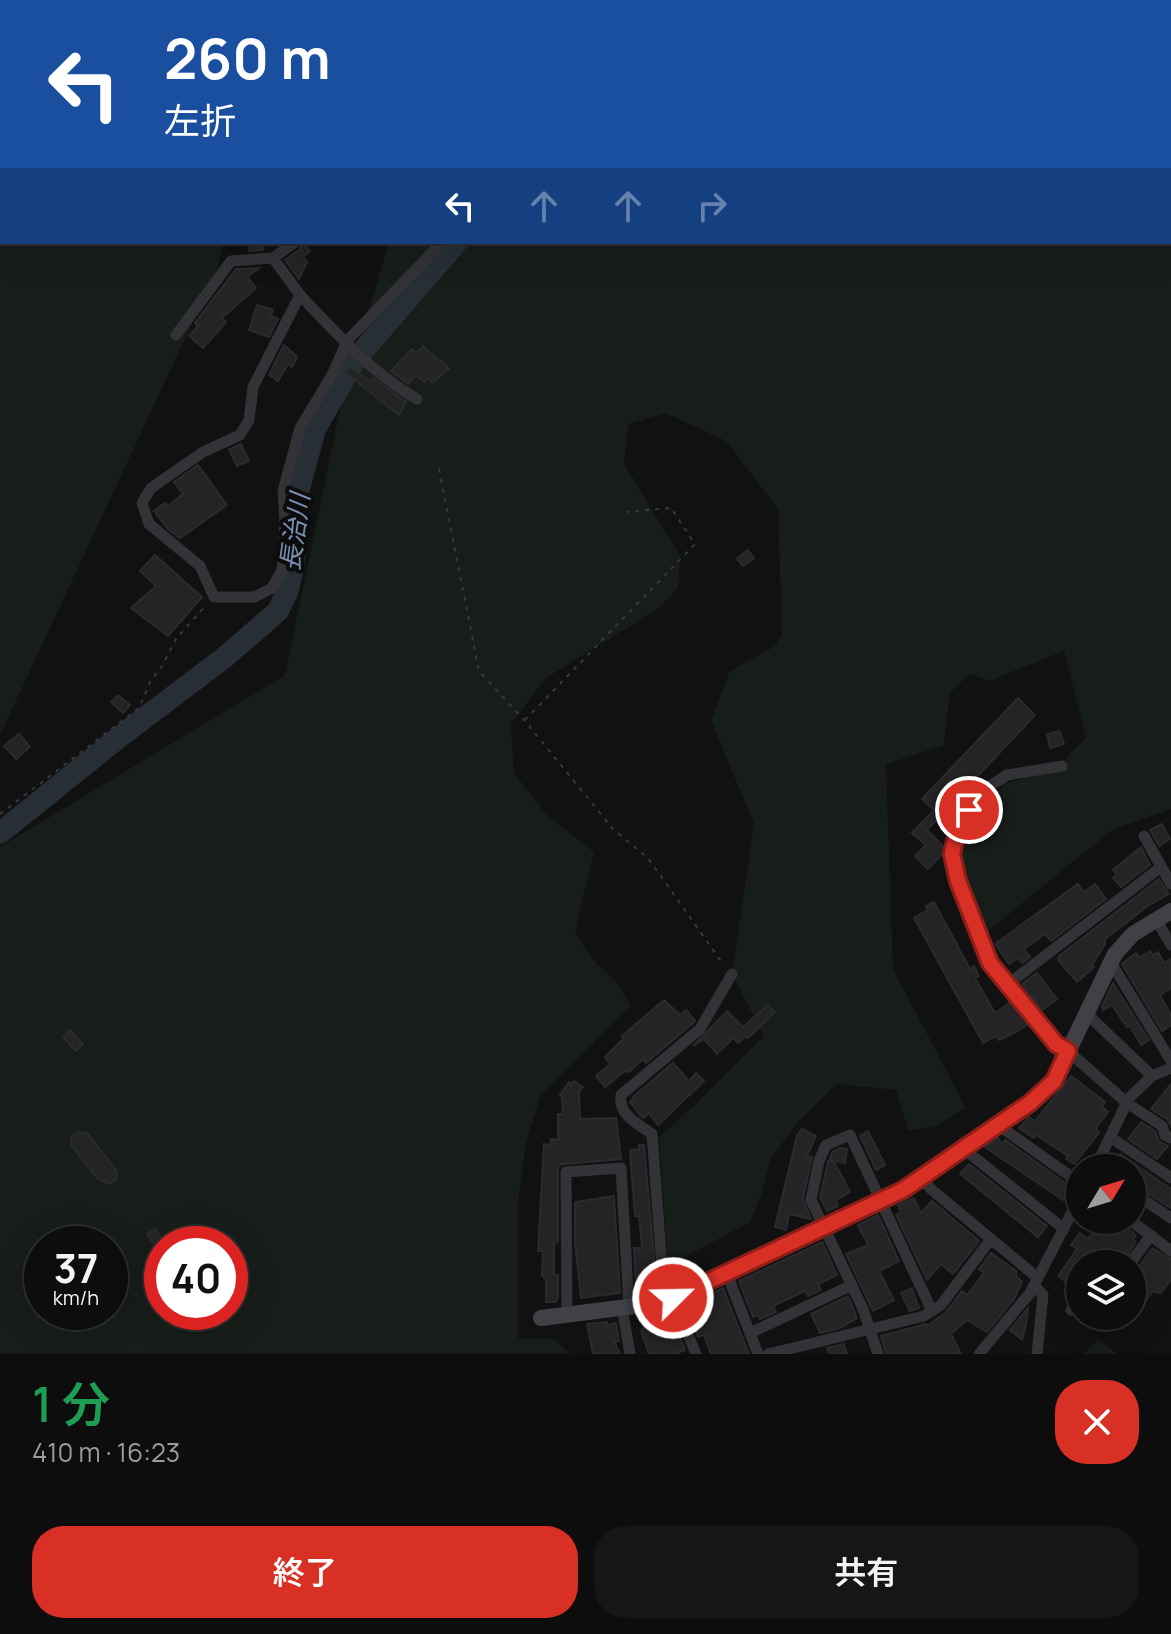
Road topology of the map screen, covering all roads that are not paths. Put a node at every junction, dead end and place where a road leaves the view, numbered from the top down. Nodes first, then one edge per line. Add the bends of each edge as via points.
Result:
1 (292, 244) edge
2 (440, 244) edge
3 (273, 258) junction
4 (300, 295) junction
5 (176, 335) dead end
6 (347, 341) junction
7 (417, 399) dead end
8 (1062, 766) dead end
9 (1144, 836) dead end
10 (1161, 867) junction
11 (1171, 884) edge
12 (1164, 915) edge
13 (1171, 945) edge
14 (1109, 967) junction
15 (732, 974) road end
16 (1007, 985) junction
17 (1086, 1013) junction
18 (1068, 1051) junction
19 (1170, 1068) edge
20 (1152, 1076) junction
21 (1127, 1103) junction
22 (998, 1125) junction
23 (1110, 1137) junction
24 (1171, 1138) edge
25 (964, 1149) junction
26 (1102, 1154) edge
27 (1066, 1173) edge
28 (921, 1178) junction
29 (1171, 1178) edge
30 (882, 1200) junction
31 (1146, 1201) edge
32 (1171, 1218) edge
33 (1066, 1225) edge
34 (825, 1227) junction
35 (1064, 1229) junction
36 (1146, 1231) edge
37 (1151, 1235) junction
38 (991, 1239) junction
39 (1140, 1250) edge
40 (1171, 1251) edge
41 (727, 1274) junction
42 (1036, 1282) junction
43 (852, 1285) junction
44 (670, 1298) junction
45 (626, 1307) junction
46 (932, 1311) junction
47 (567, 1315) junction
48 (541, 1318) dead end
49 (871, 1329) junction
50 (750, 1333) junction
51 (630, 1354) edge
52 (696, 1354) edge
53 (758, 1354) edge
54 (768, 1354) edge
55 (878, 1354) edge
56 (979, 1354) edge
57 (1037, 1354) edge

1 - 3 street
2 - 6 street
3 - 4 street
3 - 5 street via 231,261
4 - 6 street
4 - 6 street via 253,387 249,420 240,435 203,452 151,488 142,503 149,524 200,566 214,597 255,597 272,588 282,570 283,491 290,458 300,428
6 - 7 street via 396,387
8 - 16 street via 1007,775 985,789 958,828 952,854 958,881 990,963
9 - 10 street
10 - 11 street
10 - 16 street
12 - 13 street
12 - 14 street via 1133,934
14 - 17 street
14 - 19 street via 1115,969
15 - 44 street via 700,1029 621,1095 619,1105 652,1134 663,1281
16 - 18 street via 1056,1044
17 - 18 street
17 - 20 street
18 - 21 street
18 - 22 street via 1054,1081
19 - 20 street
20 - 21 street
21 - 23 street
21 - 24 street
22 - 25 street
22 - 27 street
23 - 26 street
23 - 29 street
25 - 28 street
25 - 35 street
28 - 30 street
28 - 38 street
30 - 34 street
30 - 34 street via 850,1135 826,1145 811,1200
30 - 46 street
31 - 32 street
33 - 35 street
34 - 41 street
34 - 43 street
35 - 42 street
36 - 37 street
37 - 39 street
37 - 40 street
38 - 42 street
38 - 46 street
41 - 44 street
41 - 50 street
42 - 56 street
42 - 57 street via 1043,1295
43 - 49 street
43 - 50 street
44 - 45 street
44 - 52 street
45 - 47 street
45 - 47 street via 621,1168 566,1172
45 - 51 street
46 - 49 street
47 - 48 street
49 - 54 street
49 - 55 street
50 - 53 street

